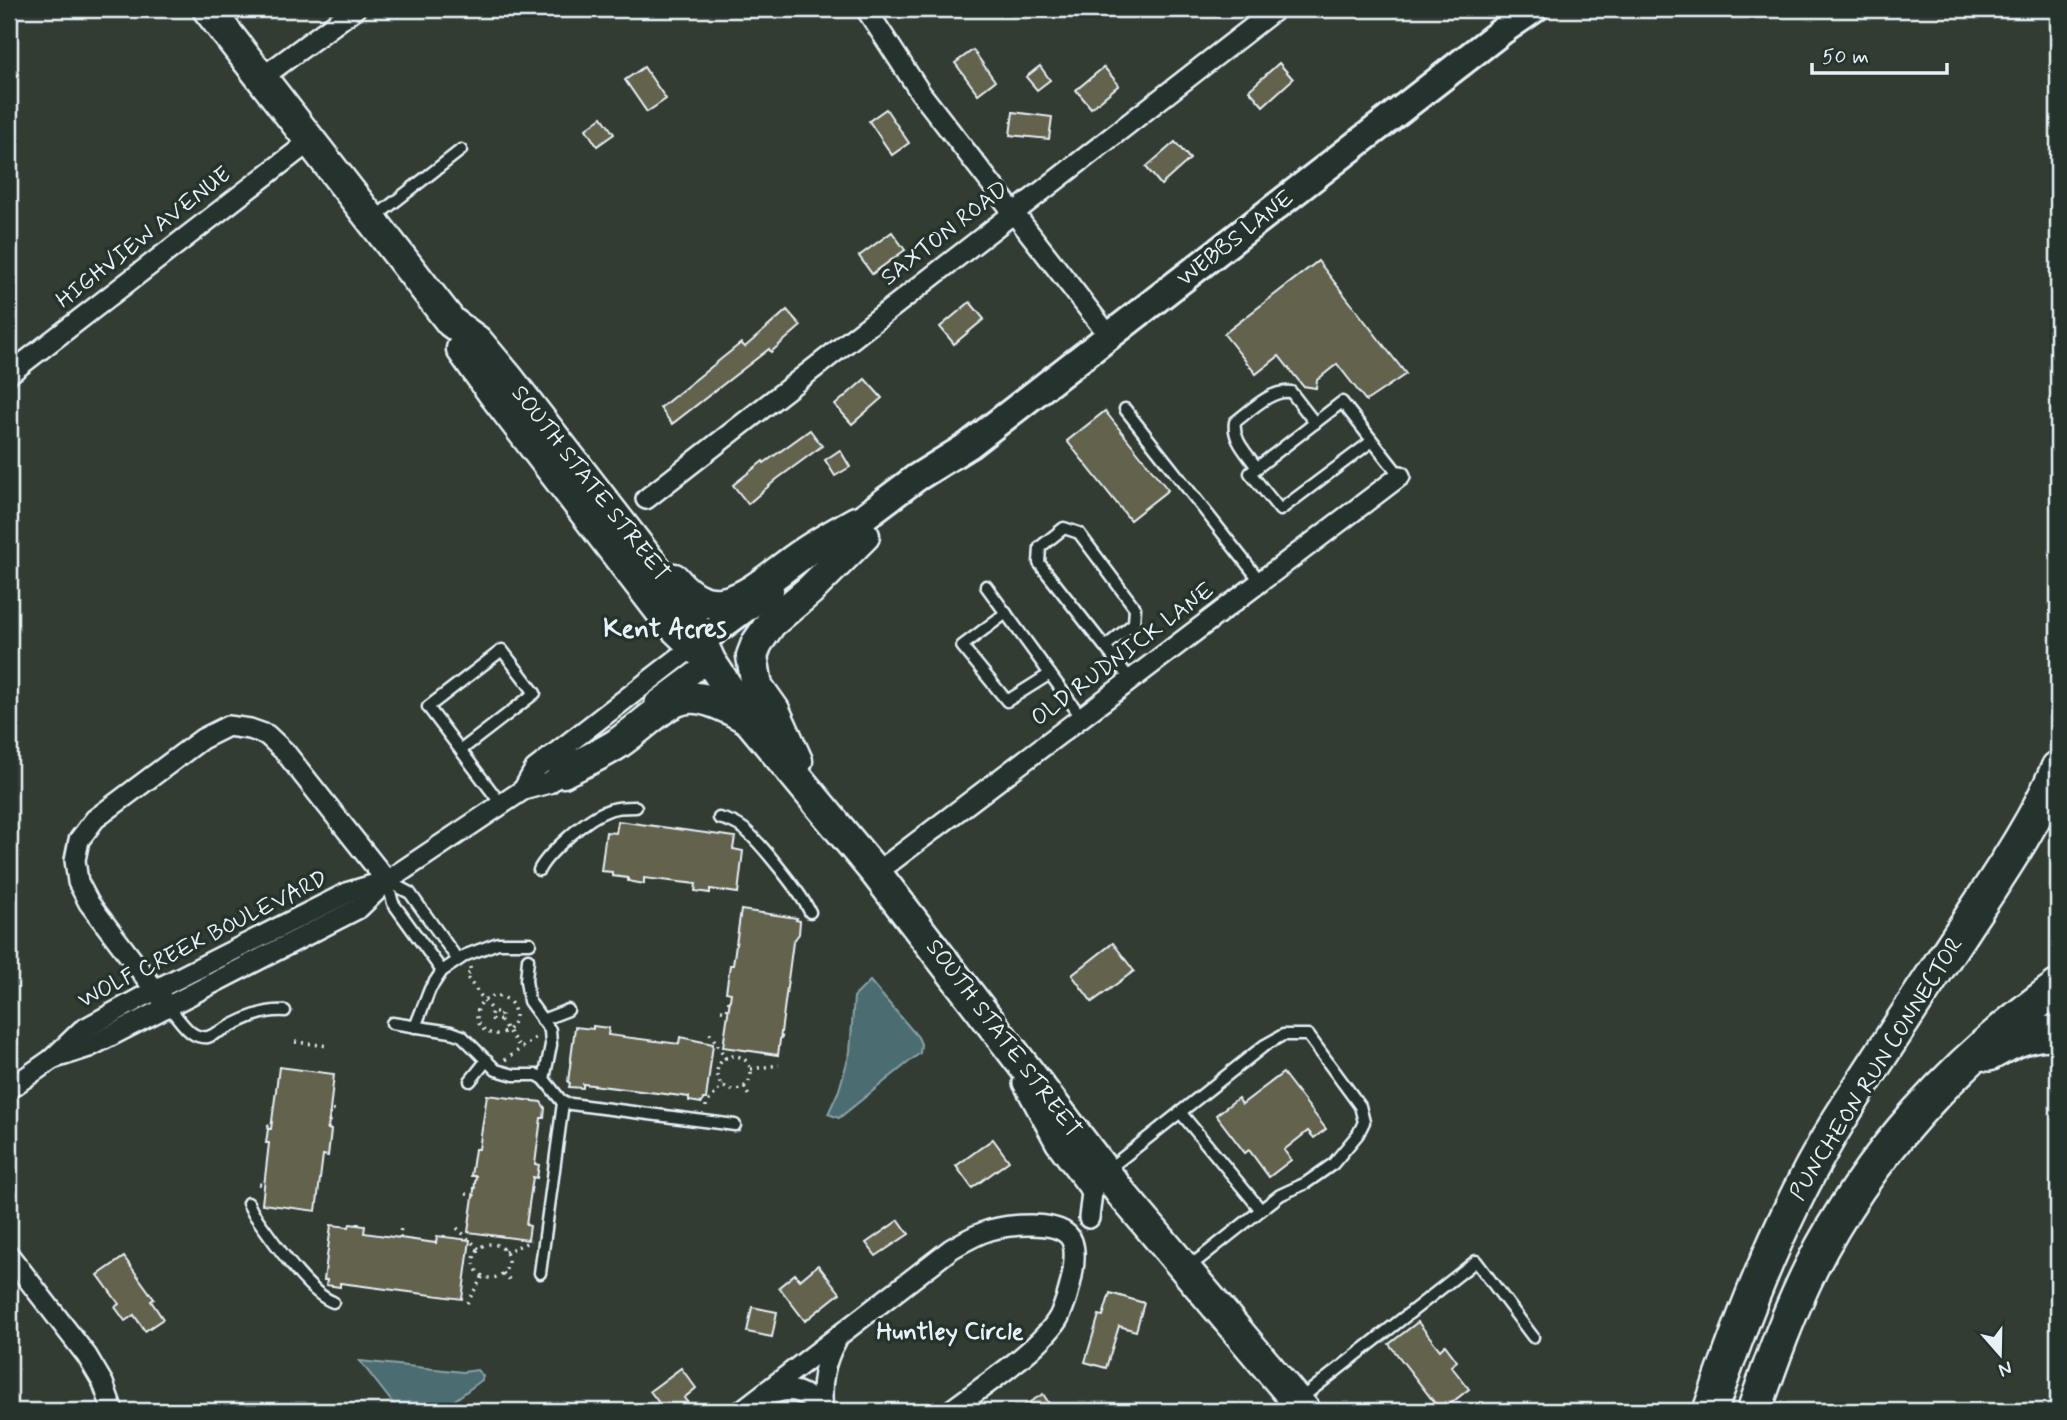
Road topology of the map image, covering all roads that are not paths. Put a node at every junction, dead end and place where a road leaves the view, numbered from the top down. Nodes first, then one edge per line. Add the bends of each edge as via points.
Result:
1 (208, 9) edge
2 (355, 9) edge
3 (866, 9) edge
4 (1276, 9) edge
5 (1525, 9) edge
6 (1534, 9) edge
7 (1502, 31) junction
8 (260, 79) junction
9 (309, 142) junction
10 (461, 150) dead end
11 (1014, 211) junction
12 (371, 220) junction
13 (452, 322) junction
14 (1110, 337) junction
15 (9, 374) edge
16 (1125, 409) dead end
17 (1315, 423) junction
18 (1372, 441) junction
19 (563, 449) junction
20 (1258, 468) junction
21 (1400, 476) joint
22 (646, 499) dead end
23 (860, 529) junction
24 (1261, 583) junction
25 (985, 586) dead end
26 (1006, 614) junction
27 (1105, 647) junction
28 (702, 649) junction
29 (1050, 674) junction
30 (1131, 680) junction
31 (1082, 718) junction
32 (750, 720) junction
33 (461, 750) junction
34 (2058, 768) edge
35 (563, 772) junction
36 (523, 790) junction
37 (813, 797) junction
38 (501, 804) junction
39 (636, 807) dead end
40 (719, 818) dead end
41 (539, 870) dead end
42 (876, 873) junction
43 (387, 881) junction
44 (810, 912) dead end
45 (530, 943) dead end
46 (528, 959) dead end
47 (458, 960) junction
48 (442, 971) junction
49 (2058, 987) edge
50 (155, 990) junction
51 (168, 1007) junction
52 (569, 1010) dead end
53 (285, 1011) dead end
54 (542, 1020) junction
55 (393, 1023) dead end
56 (415, 1027) junction
57 (995, 1029) junction
58 (2058, 1034) edge
59 (52, 1059) junction
60 (488, 1060) junction
61 (1951, 1076) junction
62 (544, 1079) junction
63 (470, 1081) dead end
64 (9, 1089) edge
65 (563, 1103) junction
66 (1180, 1112) junction
67 (735, 1125) dead end
68 (1112, 1182) junction
69 (248, 1203) dead end
70 (1261, 1210) junction
71 (1089, 1218) junction
72 (1068, 1235) junction
73 (9, 1255) edge
74 (1185, 1269) junction
75 (540, 1273) dead end
76 (333, 1302) dead end
77 (1533, 1337) dead end
78 (837, 1340) junction
79 (1301, 1406) edge
80 (747, 1407) edge
81 (113, 1411) edge
82 (823, 1411) edge
83 (950, 1411) edge
84 (1710, 1411) edge
85 (1754, 1411) edge

1 - 8 main road, SOUTH STATE STREET
2 - 8 street
3 - 11 street via 920,92
4 - 11 street, SAXTON ROAD
5 - 7 street, WEBBS LANE
6 - 7 street, WEBBS LANE
7 - 14 street, WEBBS LANE
8 - 9 main road, SOUTH STATE STREET
9 - 12 main road, SOUTH STATE STREET
9 - 15 street, HIGHVIEW AVENUE
10 - 12 lane
11 - 14 street
11 - 22 street, SAXTON ROAD
12 - 13 main road, SOUTH STATE STREET
13 - 19 main road, SOUTH STATE STREET via 477,341
13 - 28 main road, SOUTH STATE STREET via 465,355 668,622
14 - 23 street, WEBBS LANE via 969,445 916,478
16 - 24 lane
17 - 18 lane via 1342,402
17 - 20 lane
17 - 20 lane via 1291,392 1283,391 1235,422 1236,439
18 - 20 lane via 1280,510 1250,473
18 - 21 lane
19 - 23 main road via 607,493 685,593 709,604 744,596 803,553
19 - 28 main road, SOUTH STATE STREET via 686,608
21 - 24 street, OLD RUDNICK LANE
23 - 28 street, WEBBS LANE
23 - 37 main road via 810,590 771,623 752,656 757,686 774,710
24 - 30 street, OLD RUDNICK LANE
25 - 26 lane
26 - 29 lane
26 - 29 lane via 962,646 1007,701
27 - 27 lane via 1039,563 1040,547 1064,528 1079,533 1135,608 1134,624
27 - 30 lane
28 - 32 main road, SOUTH STATE STREET
28 - 35 street, WOLF CREEK BOULEVARD
28 - 36 street, WOLF CREEK BOULEVARD via 535,769
29 - 31 lane
30 - 31 street, OLD RUDNICK LANE
31 - 42 street, OLD RUDNICK LANE
32 - 35 main road via 709,699 673,701 615,745
32 - 37 main road, SOUTH STATE STREET
33 - 33 lane via 428,707 502,650 535,693
33 - 38 lane
34 - 84 highway, PUNCHEON RUN CONNECTOR via 2014,852 1878,1058 1802,1185 1775,1239
35 - 36 street, WOLF CREEK BOULEVARD via 549,783
36 - 38 street, WOLF CREEK BOULEVARD
37 - 42 main road, SOUTH STATE STREET
38 - 43 street, WOLF CREEK BOULEVARD
39 - 41 lane via 598,815 544,859
40 - 44 lane via 746,830
42 - 57 main road, SOUTH STATE STREET
43 - 47 lane via 410,893
43 - 48 lane via 393,904
43 - 50 street, WOLF CREEK BOULEVARD via 349,892
43 - 50 street via 285,752 267,735 229,726 202,739 95,818 79,840 75,860 78,882
43 - 51 street, WOLF CREEK BOULEVARD via 359,908
45 - 47 lane via 498,943
46 - 54 lane via 529,1001
47 - 48 lane
48 - 56 lane
49 - 61 highway, PUNCHEON RUN CONNECTOR
50 - 51 street
50 - 59 street, WOLF CREEK BOULEVARD via 82,1030
51 - 53 lane via 187,1031 199,1038 258,1014
51 - 59 street, WOLF CREEK BOULEVARD via 89,1047
52 - 54 lane
54 - 62 lane via 550,1030 551,1045
55 - 56 lane
56 - 60 lane via 462,1035
57 - 68 main road, SOUTH STATE STREET
57 - 71 street via 1056,1144 1092,1192
58 - 61 highway via 2022,1038
59 - 64 street, WOLF CREEK BOULEVARD
60 - 62 lane via 496,1070
60 - 63 lane
61 - 85 highway, PUNCHEON RUN CONNECTOR via 1883,1154 1831,1230 1791,1313
62 - 65 lane
65 - 67 lane
65 - 75 lane
66 - 68 lane
66 - 70 lane
66 - 70 lane via 1265,1045 1283,1035 1308,1035 1360,1106 1364,1122 1333,1164
68 - 71 street
68 - 74 main road, SOUTH STATE STREET
69 - 76 lane via 312,1288
70 - 74 lane
71 - 72 street
72 - 78 street via 1052,1227 1009,1226 968,1239
72 - 83 street via 1075,1256 1059,1316 1039,1342
73 - 81 street via 87,1356
74 - 79 main road, SOUTH STATE STREET
77 - 79 lane via 1476,1261
78 - 80 street
78 - 82 street via 822,1378
80 - 82 street via 778,1391 792,1390 810,1397

